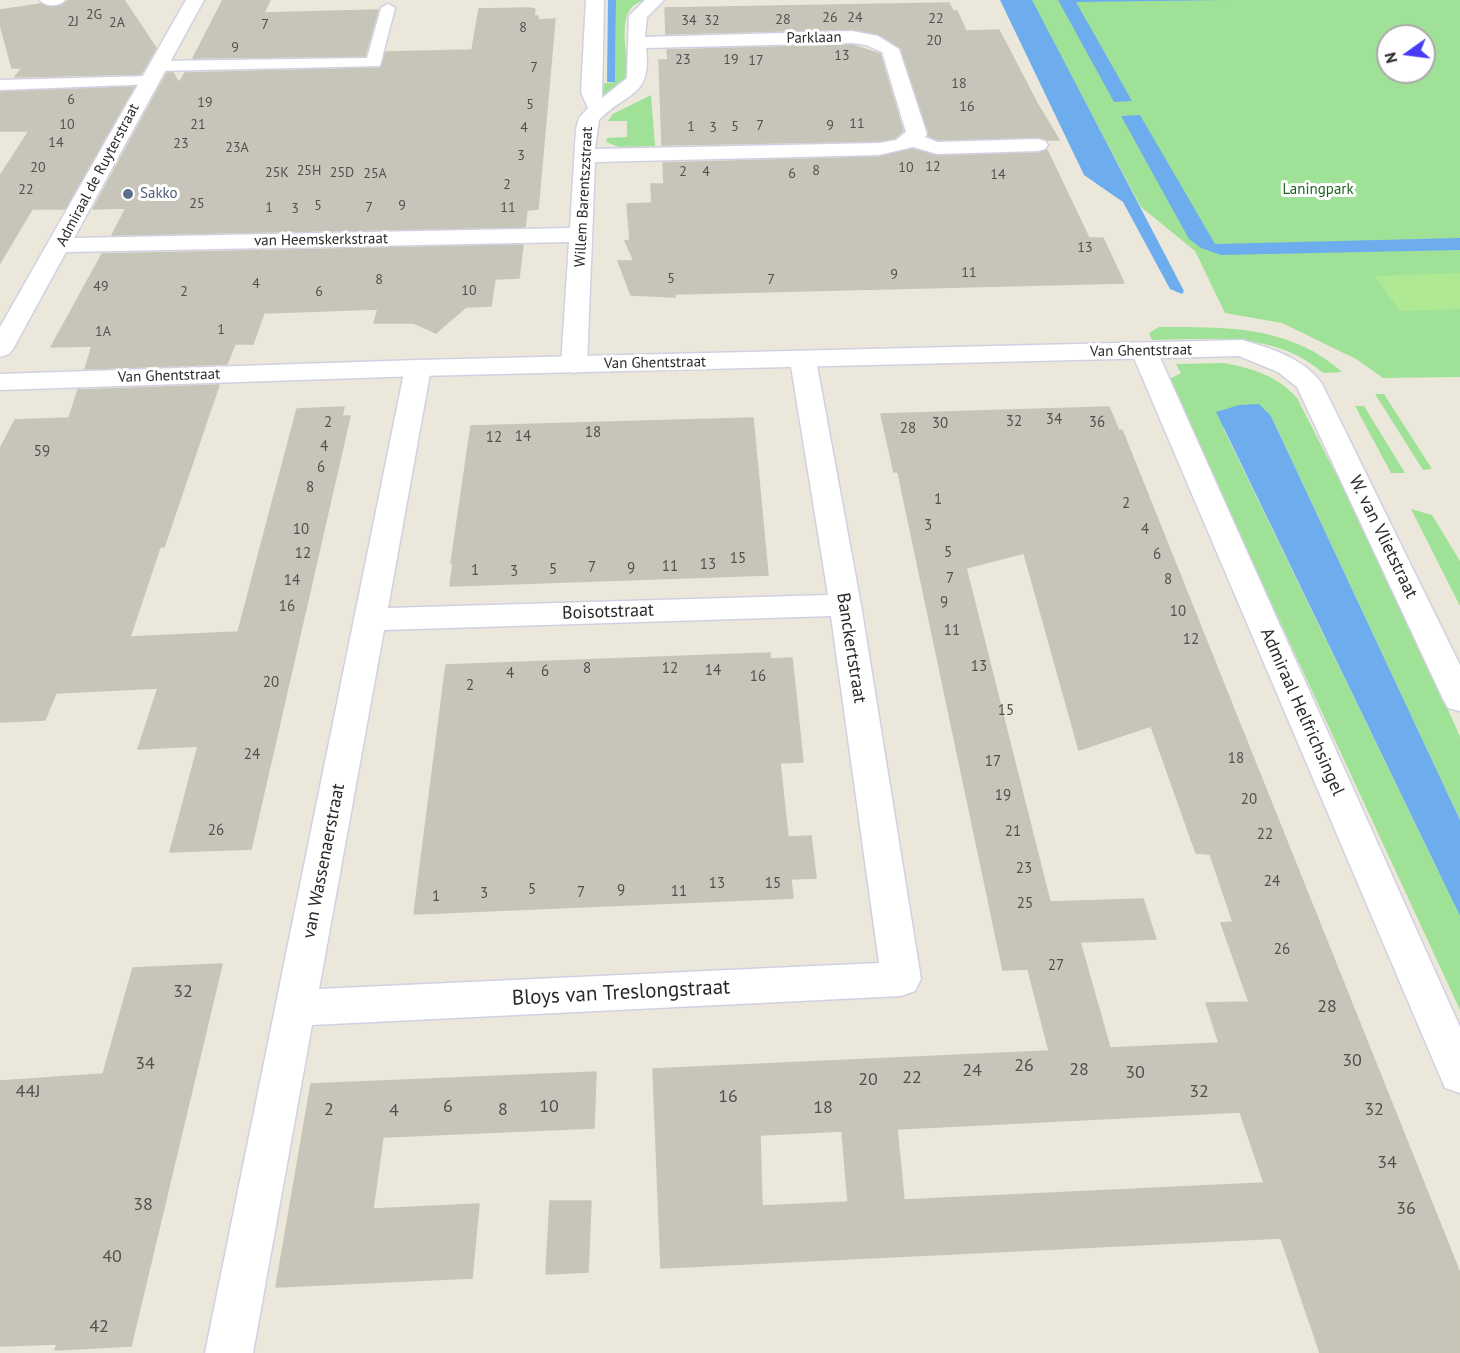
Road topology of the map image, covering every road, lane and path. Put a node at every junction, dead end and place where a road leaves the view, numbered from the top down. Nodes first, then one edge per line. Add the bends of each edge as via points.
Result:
1 (47, 0) edge
2 (58, 0) edge
3 (195, 0) edge
4 (595, 0) edge
5 (655, 0) edge
6 (388, 8) dead end
7 (638, 43) junction
8 (153, 74) junction
9 (0, 85) edge
10 (599, 108) junction
11 (912, 140) junction
12 (1038, 145) dead end
13 (586, 156) junction
14 (582, 235) junction
15 (61, 245) junction
16 (0, 350) edge
17 (1144, 351) junction
18 (803, 360) junction
19 (574, 365) junction
20 (418, 368) junction
21 (1303, 376) joint
22 (0, 382) edge
23 (845, 605) junction
24 (370, 619) junction
25 (1451, 662) edge
26 (1460, 699) edge
27 (896, 936) joint
28 (296, 1008) junction
29 (1460, 1074) edge
30 (229, 1353) edge

1 - 2 lane
3 - 8 street, Admiraal de Ruyterstraat
4 - 10 street, Willem Barentszstraat via 591,92
5 - 7 street via 638,16
6 - 8 lane via 374,63
7 - 10 street via 636,81 628,91
7 - 11 street, Parklaan via 852,37 878,42 891,52 917,131
8 - 9 lane
8 - 15 street, Admiraal de Ruyterstraat
10 - 13 street, Willem Barentszstraat via 587,123
11 - 12 street via 937,148
11 - 13 street via 879,148
13 - 14 street, Willem Barentszstraat
14 - 15 street, van Heemskerkstraat
14 - 19 street, Willem Barentszstraat
15 - 16 street, Admiraal de Ruyterstraat
17 - 18 street, Van Ghentstraat
17 - 21 street, Van Ghentstraat via 1242,348
17 - 29 street, Admiraal Helfrichsingel
18 - 19 street, Van Ghentstraat
18 - 23 street, Banckertstraat
19 - 20 street, Van Ghentstraat
20 - 22 street, Van Ghentstraat
20 - 24 street, van Wassenaerstraat
21 - 25 street, W. van Vlietstraat
23 - 24 street, Boisotstraat
23 - 27 street, Banckertstraat
24 - 28 street, van Wassenaerstraat
25 - 26 street, W. van Vlietstraat
27 - 28 street, Bloys van Treslongstraat via 901,980
28 - 30 street, van Wassenaerstraat

